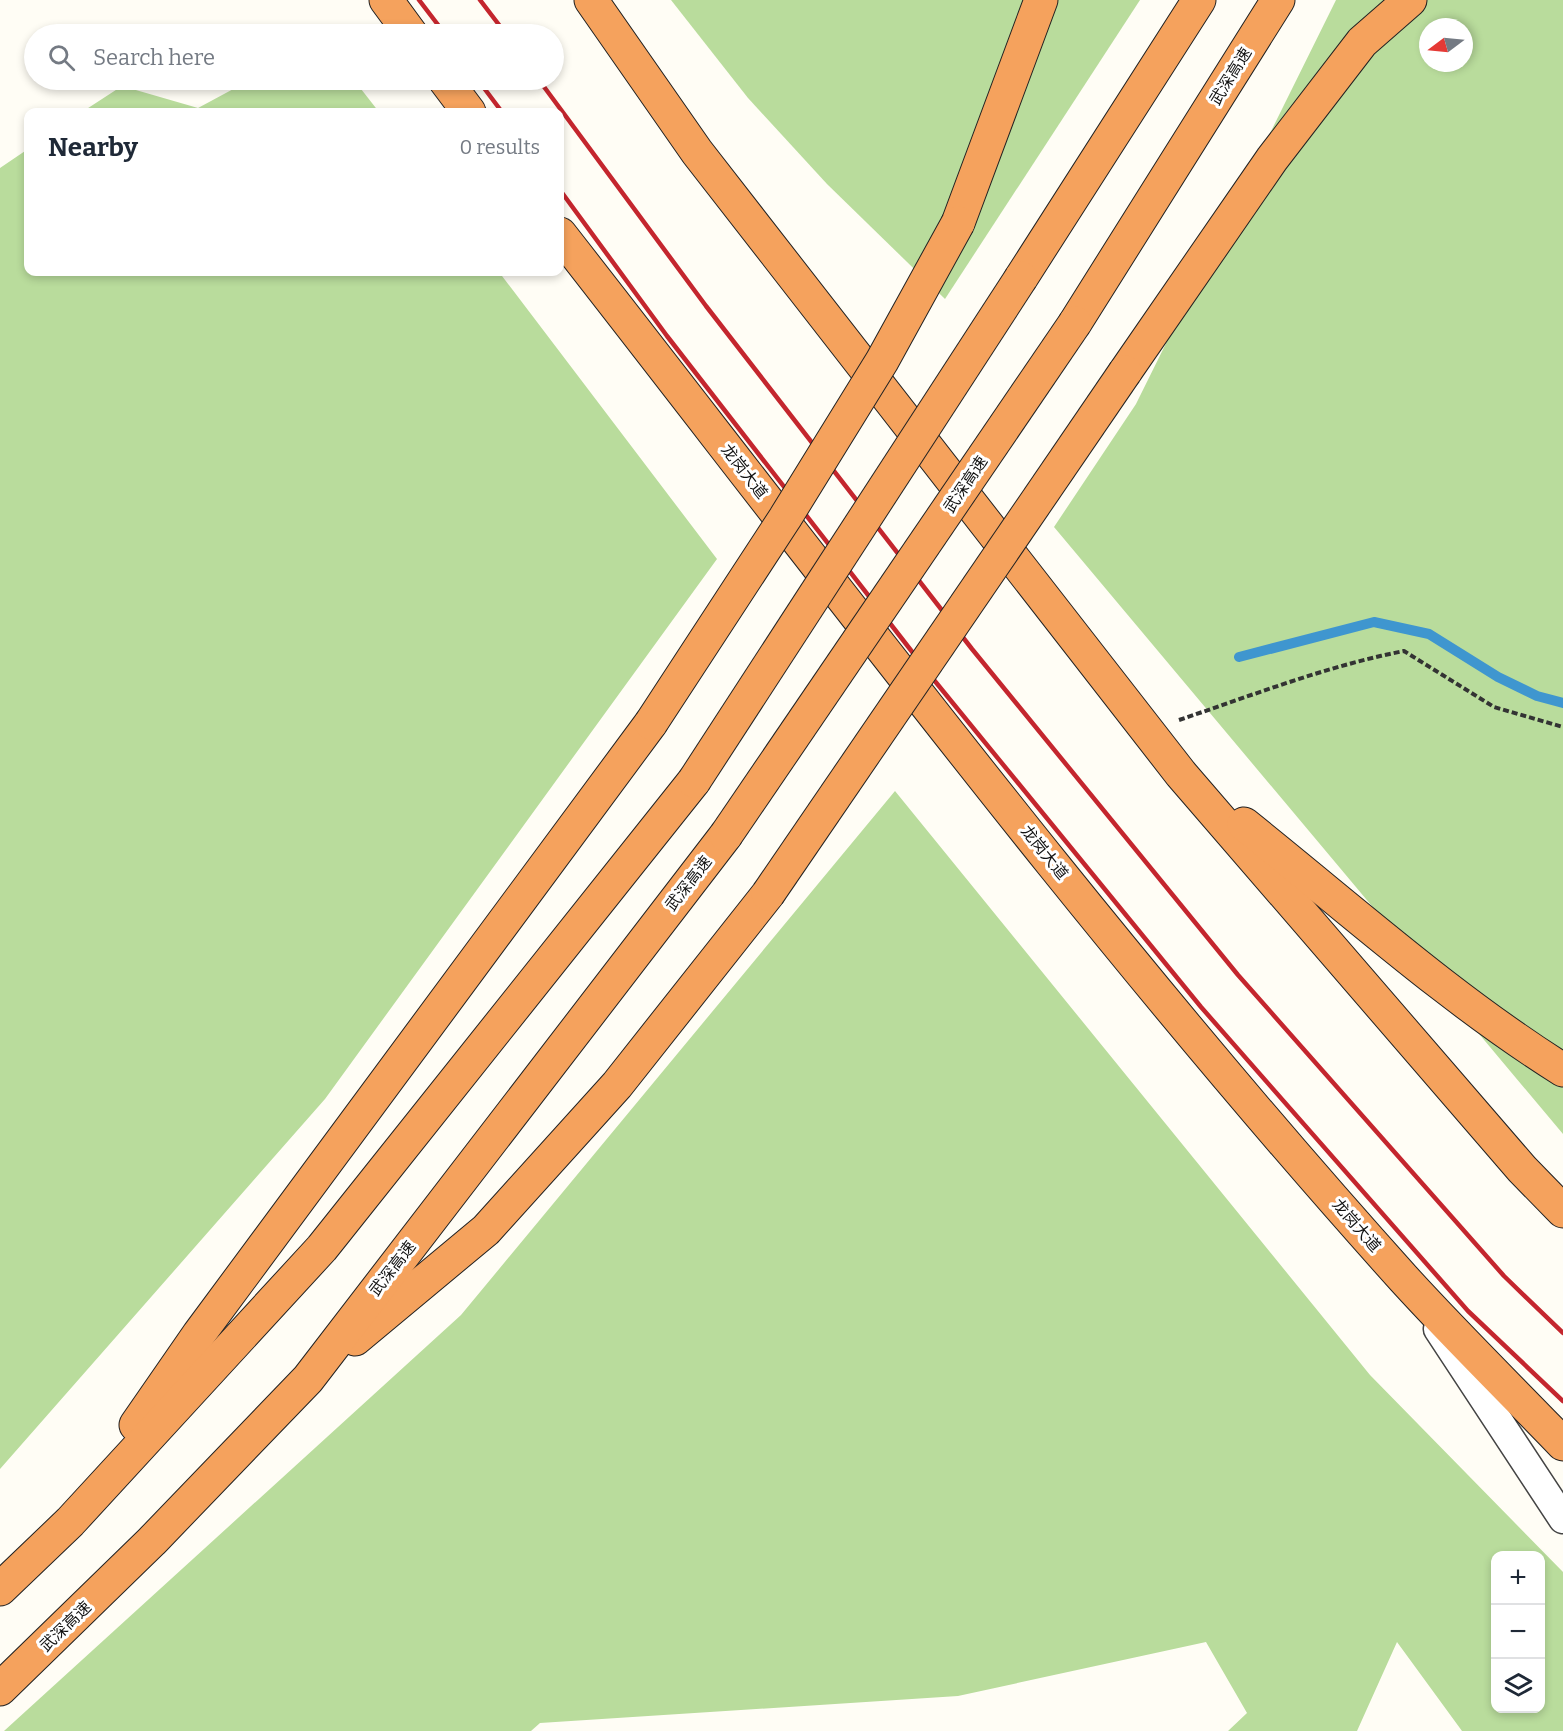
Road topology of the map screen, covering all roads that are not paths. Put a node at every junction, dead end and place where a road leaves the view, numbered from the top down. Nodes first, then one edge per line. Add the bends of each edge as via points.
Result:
1 (386, 0) edge
2 (591, 0) edge
3 (1041, 0) edge
4 (1199, 0) edge
5 (1278, 0) edge
6 (1410, 0) edge
7 (404, 24) edge
8 (452, 90) edge
9 (466, 108) edge
10 (564, 239) edge
11 (1181, 774) junction
12 (1563, 1070) edge
13 (1563, 1211) edge
14 (1405, 1280) junction
15 (308, 1378) junction
16 (1563, 1444) edge
17 (1563, 1519) edge
18 (70, 1522) junction
19 (0, 1589) edge
20 (0, 1689) edge

1 - 7 highway
2 - 11 highway via 697,152
3 - 18 highway, bridge via 958,223 882,361 791,508 651,723 198,1334
4 - 18 highway, bridge via 694,781 322,1248
5 - 15 highway, 武深高速, bridge via 1075,323 726,834
6 - 15 highway, bridge via 1362,42 1272,159 768,894 618,1085 486,1230
8 - 9 highway
10 - 14 highway, 龙岗大道 via 993,789 1204,1047
11 - 12 highway via 1413,960 1527,1048
11 - 13 highway via 1514,1160
14 - 16 highway, 龙岗大道
14 - 17 street
15 - 20 highway, 武深高速 via 152,1541
18 - 19 highway

